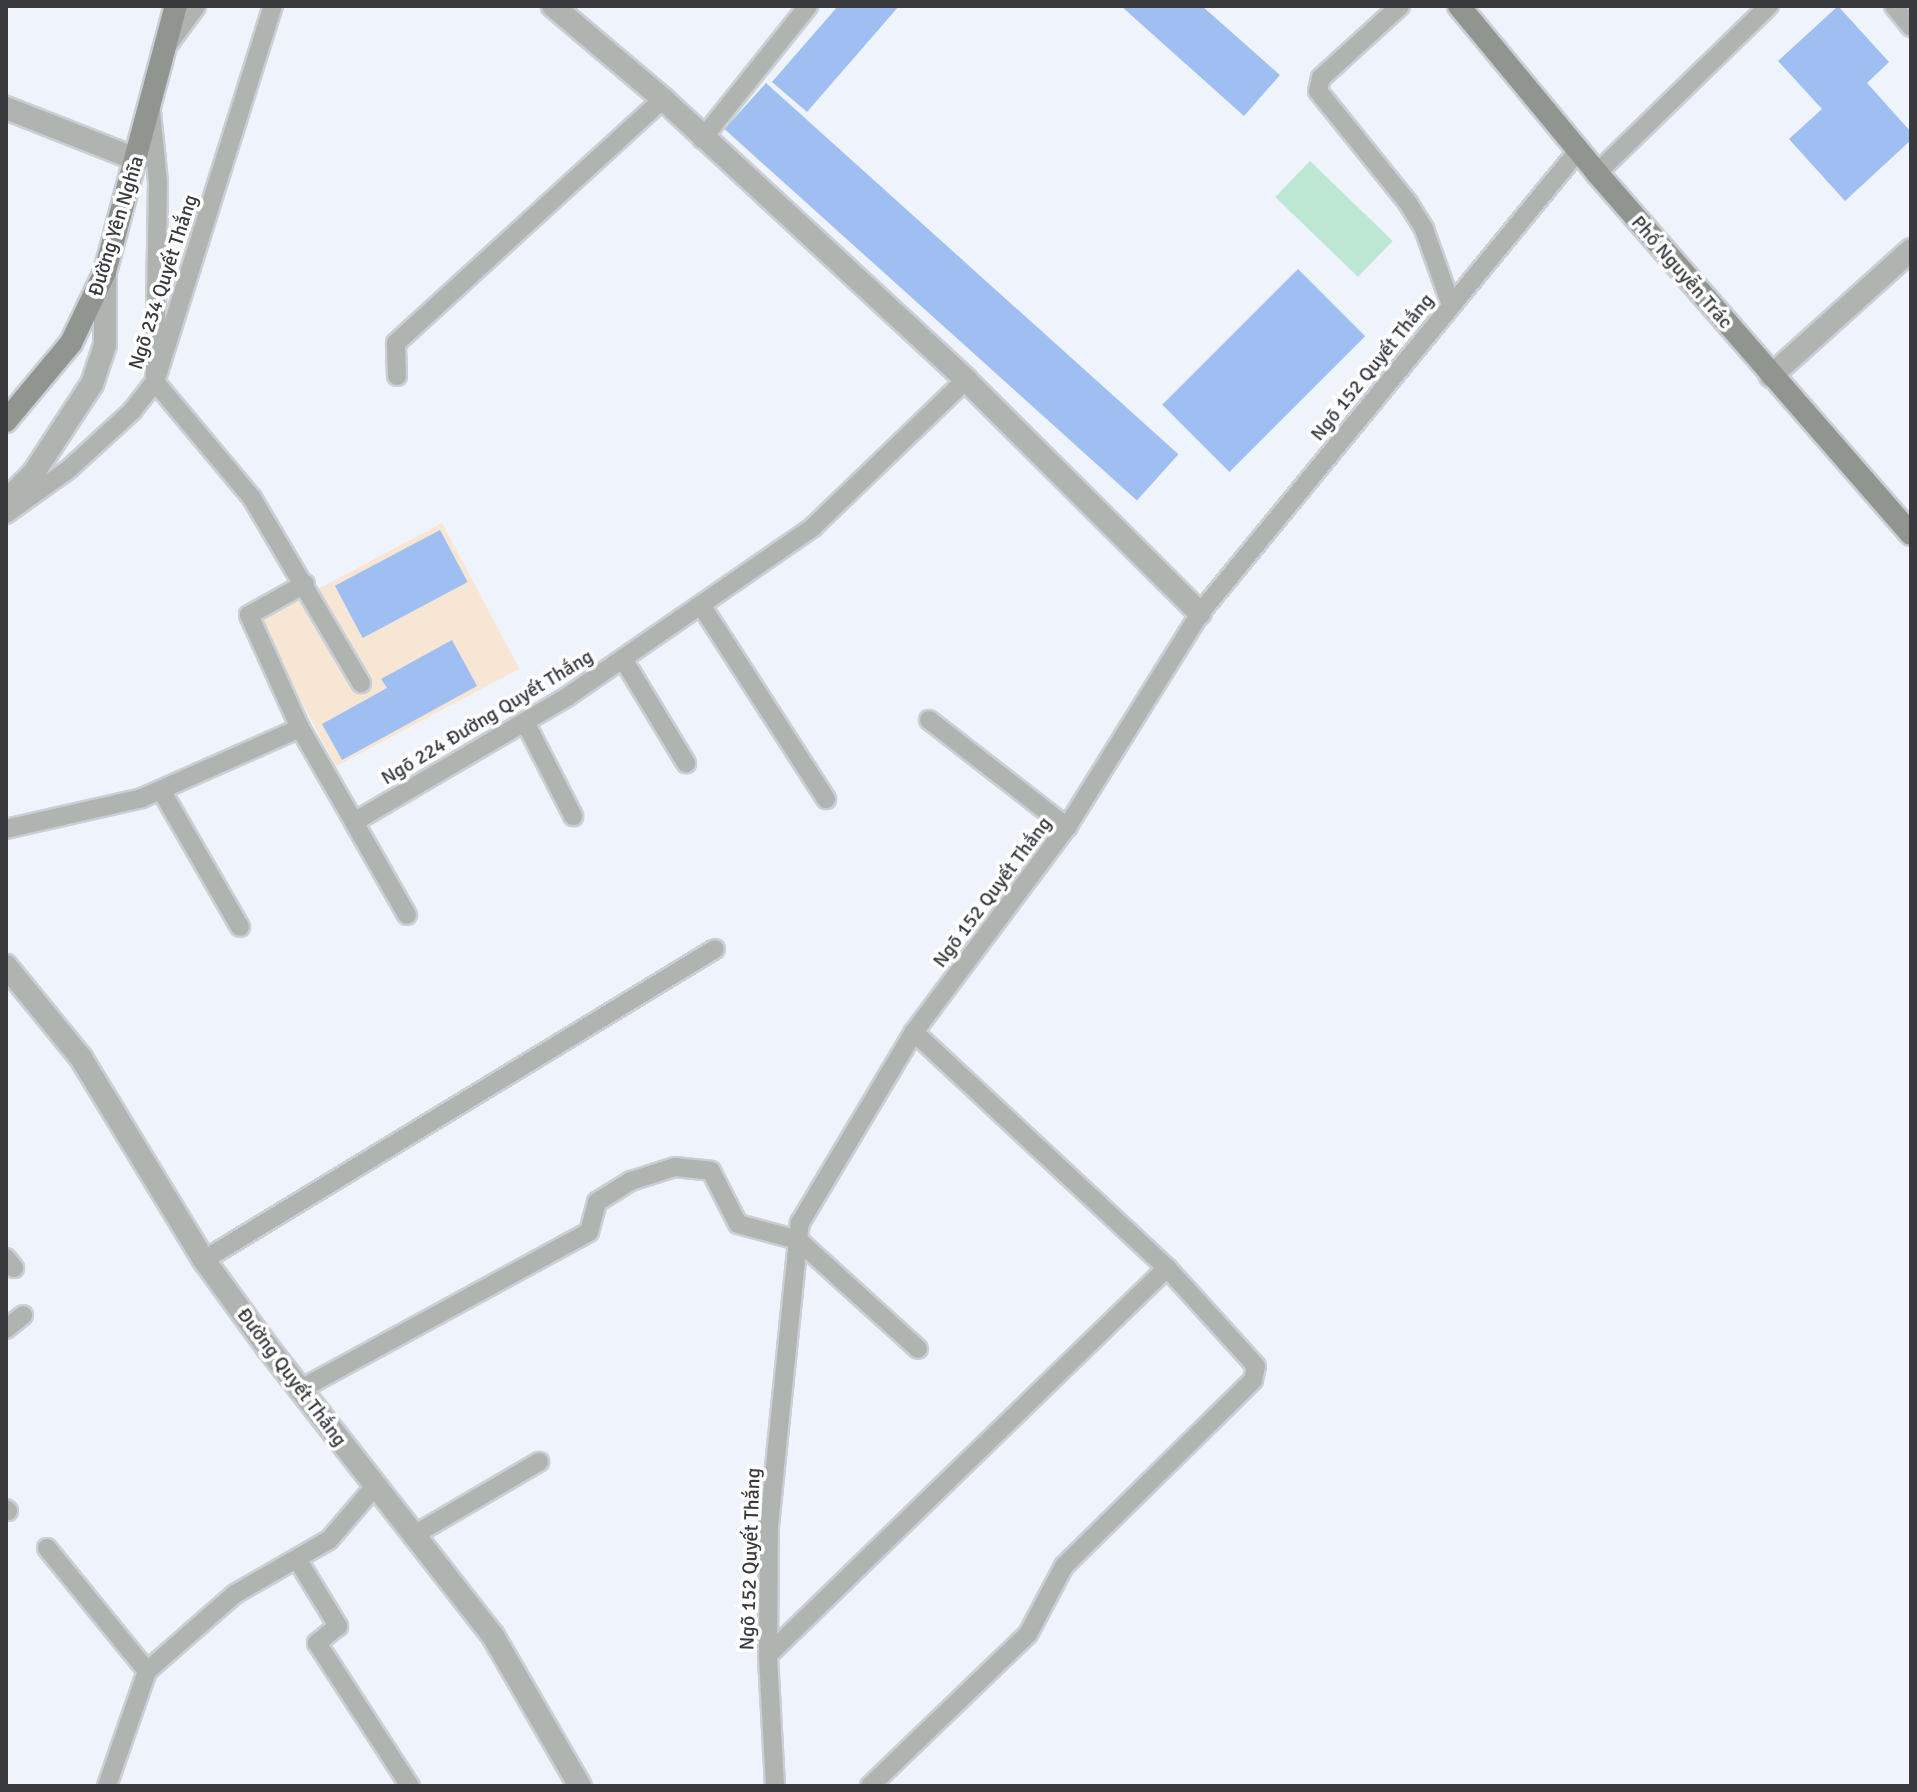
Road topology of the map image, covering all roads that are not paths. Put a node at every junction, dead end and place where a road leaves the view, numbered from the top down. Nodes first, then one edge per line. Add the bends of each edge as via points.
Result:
1 (176, 6) edge
2 (194, 6) edge
3 (273, 6) edge
4 (553, 6) edge
5 (808, 6) edge
6 (1400, 6) edge
7 (1459, 6) edge
8 (1769, 6) edge
9 (1894, 6) edge
10 (1911, 27) edge
11 (163, 48) junction
12 (663, 99) junction
13 (150, 106) junction
14 (6, 108) edge
15 (702, 139) junction
16 (1578, 151) junction
17 (138, 160) junction
18 (1597, 173) junction
19 (1911, 250) edge
20 (105, 272) junction
21 (1451, 305) junction
22 (397, 376) dead end
23 (1771, 376) junction
24 (966, 380) junction
25 (155, 382) junction
26 (6, 421) edge
27 (6, 501) edge
28 (6, 514) edge
29 (1911, 534) edge
30 (305, 584) junction
31 (701, 605) junction
32 (1200, 613) junction
33 (623, 659) junction
34 (361, 683) dead end
35 (929, 720) dead end
36 (525, 722) junction
37 (300, 728) junction
38 (686, 763) dead end
39 (161, 790) junction
40 (826, 799) dead end
41 (573, 816) dead end
42 (354, 822) junction
43 (1067, 827) junction
44 (6, 829) edge
45 (407, 915) dead end
46 (240, 927) dead end
47 (715, 949) dead end
48 (6, 966) edge
49 (914, 1032) junction
50 (798, 1240) junction
51 (204, 1260) junction
52 (1167, 1268) junction
53 (23, 1315) dead end
54 (6, 1329) edge
55 (918, 1349) dead end
56 (301, 1389) junction
57 (539, 1462) dead end
58 (376, 1485) junction
59 (414, 1535) junction
60 (47, 1548) dead end
61 (297, 1559) junction
62 (768, 1655) junction
63 (147, 1671) junction
64 (107, 1786) edge
65 (410, 1786) edge
66 (580, 1786) edge
67 (775, 1786) edge
68 (870, 1786) edge

1 - 11 main road, Đường Yên Nghĩa
2 - 11 street
3 - 25 lane, Ngõ 234 Quyết Thắng
4 - 12 street
5 - 15 lane
6 - 21 lane via 1321,78 1318,91 1408,203 1424,229
7 - 16 main road, Phố Nguyễn Trác
8 - 18 lane
9 - 10 lane
11 - 13 main road, Đường Yên Nghĩa
12 - 15 street
12 - 22 lane via 396,343
13 - 17 main road, Đường Yên Nghĩa
13 - 25 lane via 158,182
14 - 17 street
15 - 24 street
16 - 18 main road, Phố Nguyễn Trác
16 - 21 lane, Ngõ 152 Quyết Thắng
17 - 20 main road, Đường Yên Nghĩa
18 - 23 main road, Phố Nguyễn Trác
19 - 23 street
20 - 26 main road, Đường Yên Nghĩa via 71,343
20 - 27 street via 105,345 92,384 33,474
21 - 32 lane, Ngõ 152 Quyết Thắng
23 - 29 main road, Phố Nguyễn Trác
24 - 31 lane, Ngõ 224 Đường Quyết Thắng via 813,527
24 - 32 street
25 - 28 lane, Ngõ 234 Quyết Thắng via 132,411 69,469
25 - 30 lane via 252,498
30 - 34 lane
30 - 37 lane via 249,615
31 - 33 lane, Ngõ 224 Đường Quyết Thắng
31 - 40 lane
32 - 43 lane, Ngõ 152 Quyết Thắng
33 - 36 lane, Ngõ 224 Đường Quyết Thắng
33 - 38 lane
35 - 43 lane
36 - 41 lane
36 - 42 lane, Ngõ 224 Đường Quyết Thắng
37 - 39 lane
37 - 42 lane
39 - 44 lane
39 - 46 lane
42 - 45 lane
43 - 49 lane, Ngõ 152 Quyết Thắng
47 - 51 lane
48 - 51 street, Đường Quyết Thắng via 81,1058
49 - 50 lane, Ngõ 152 Quyết Thắng via 800,1223
49 - 52 lane
50 - 55 lane
50 - 56 lane via 738,1224 711,1171 675,1167 631,1181 597,1202 589,1232
50 - 62 lane, Ngõ 152 Quyết Thắng via 769,1526
51 - 56 street, Đường Quyết Thắng
52 - 62 lane
52 - 68 lane via 1248,1354 1256,1366 1253,1380 1064,1566 1028,1634
53 - 54 lane
56 - 58 street, Đường Quyết Thắng
57 - 59 lane
58 - 59 street, Đường Quyết Thắng
58 - 61 lane via 329,1540
59 - 66 street, Đường Quyết Thắng via 493,1636
60 - 63 lane
61 - 63 lane via 235,1594
61 - 65 lane via 338,1626 317,1643
62 - 67 lane, Ngõ 152 Quyết Thắng
63 - 64 lane

